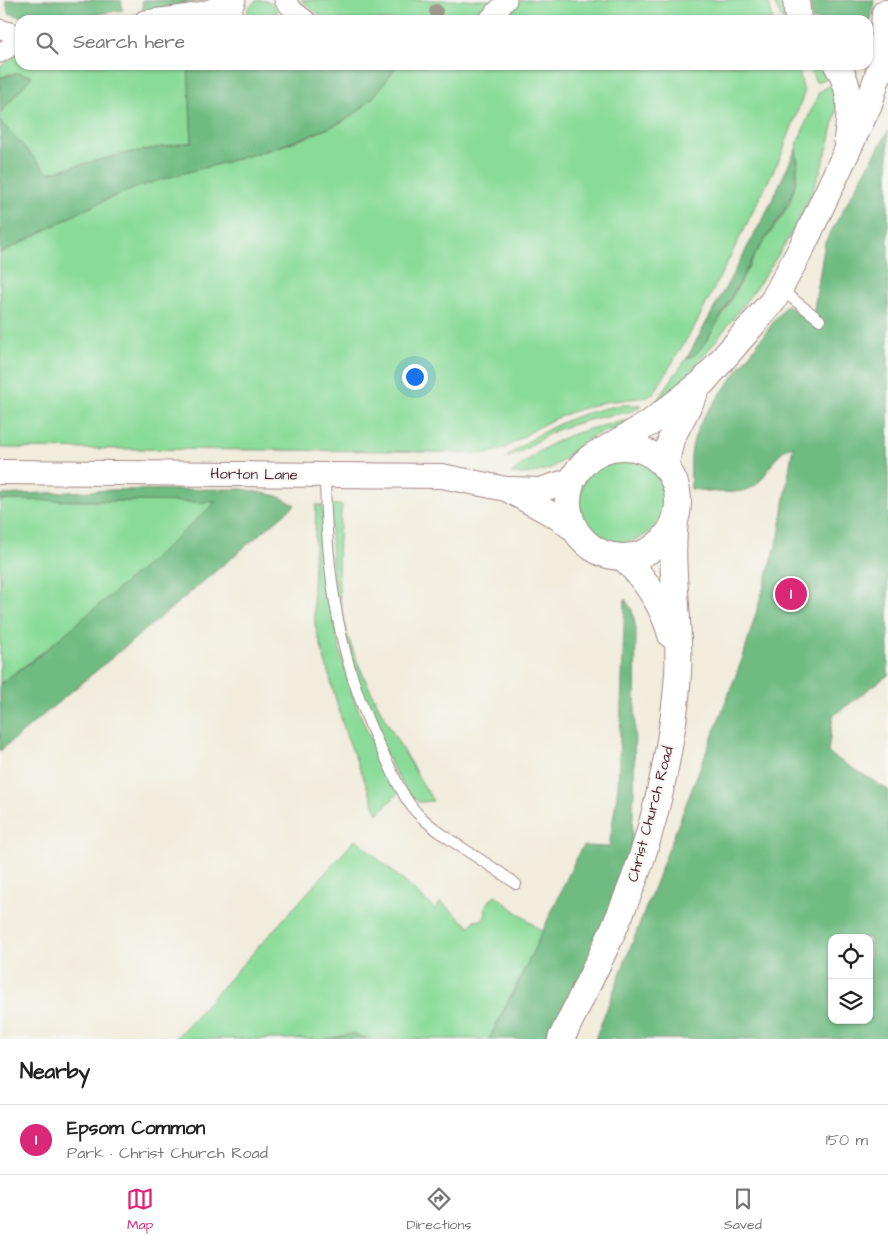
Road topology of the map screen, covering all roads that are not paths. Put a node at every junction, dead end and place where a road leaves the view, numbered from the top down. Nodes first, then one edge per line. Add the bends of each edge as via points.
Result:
1 (230, 0) edge
2 (236, 0) edge
3 (507, 0) edge
4 (886, 6) edge
5 (285, 7) edge
6 (189, 14) junction
7 (182, 15) edge
8 (204, 15) edge
9 (232, 15) edge
10 (298, 15) edge
11 (493, 15) edge
12 (0, 29) edge
13 (15, 34) edge
14 (873, 37) edge
15 (15, 44) edge
16 (0, 53) edge
17 (840, 70) edge
18 (844, 157) junction
19 (779, 288) junction
20 (820, 320) dead end
21 (703, 382) junction
22 (604, 450) junction
23 (665, 467) junction
24 (0, 472) edge
25 (325, 475) junction
26 (572, 480) junction
27 (506, 489) junction
28 (675, 520) junction
29 (576, 531) junction
30 (624, 558) junction
31 (676, 695) junction
32 (516, 884) dead end
33 (561, 1039) edge

1 - 6 street
2 - 9 street
3 - 11 street
4 - 14 main road via 878,32
4 - 18 main road via 880,70 869,104
5 - 10 street
6 - 7 street
6 - 8 street
12 - 13 street
15 - 16 street
17 - 18 main road via 846,83 849,104
18 - 19 main road
19 - 20 lane
19 - 21 main road via 767,308
21 - 22 main road via 650,423
21 - 23 main road via 671,439
22 - 23 main road via 638,449 652,455
22 - 26 main road via 585,462
23 - 28 main road via 676,488
24 - 25 street, Horton Lane
25 - 27 street, Horton Lane via 426,475
25 - 32 lane via 334,606 356,693 379,746 415,810
26 - 27 street, Horton Lane via 540,490
26 - 29 main road via 568,508
27 - 29 street, Horton Lane
28 - 30 main road via 657,546 643,554
28 - 31 main road, Christ Church Road via 673,546 679,655
29 - 30 main road via 597,551
30 - 31 main road, Christ Church Road via 647,584 665,616 674,650
31 - 33 main road, Christ Church Road via 662,778 640,862 616,924

